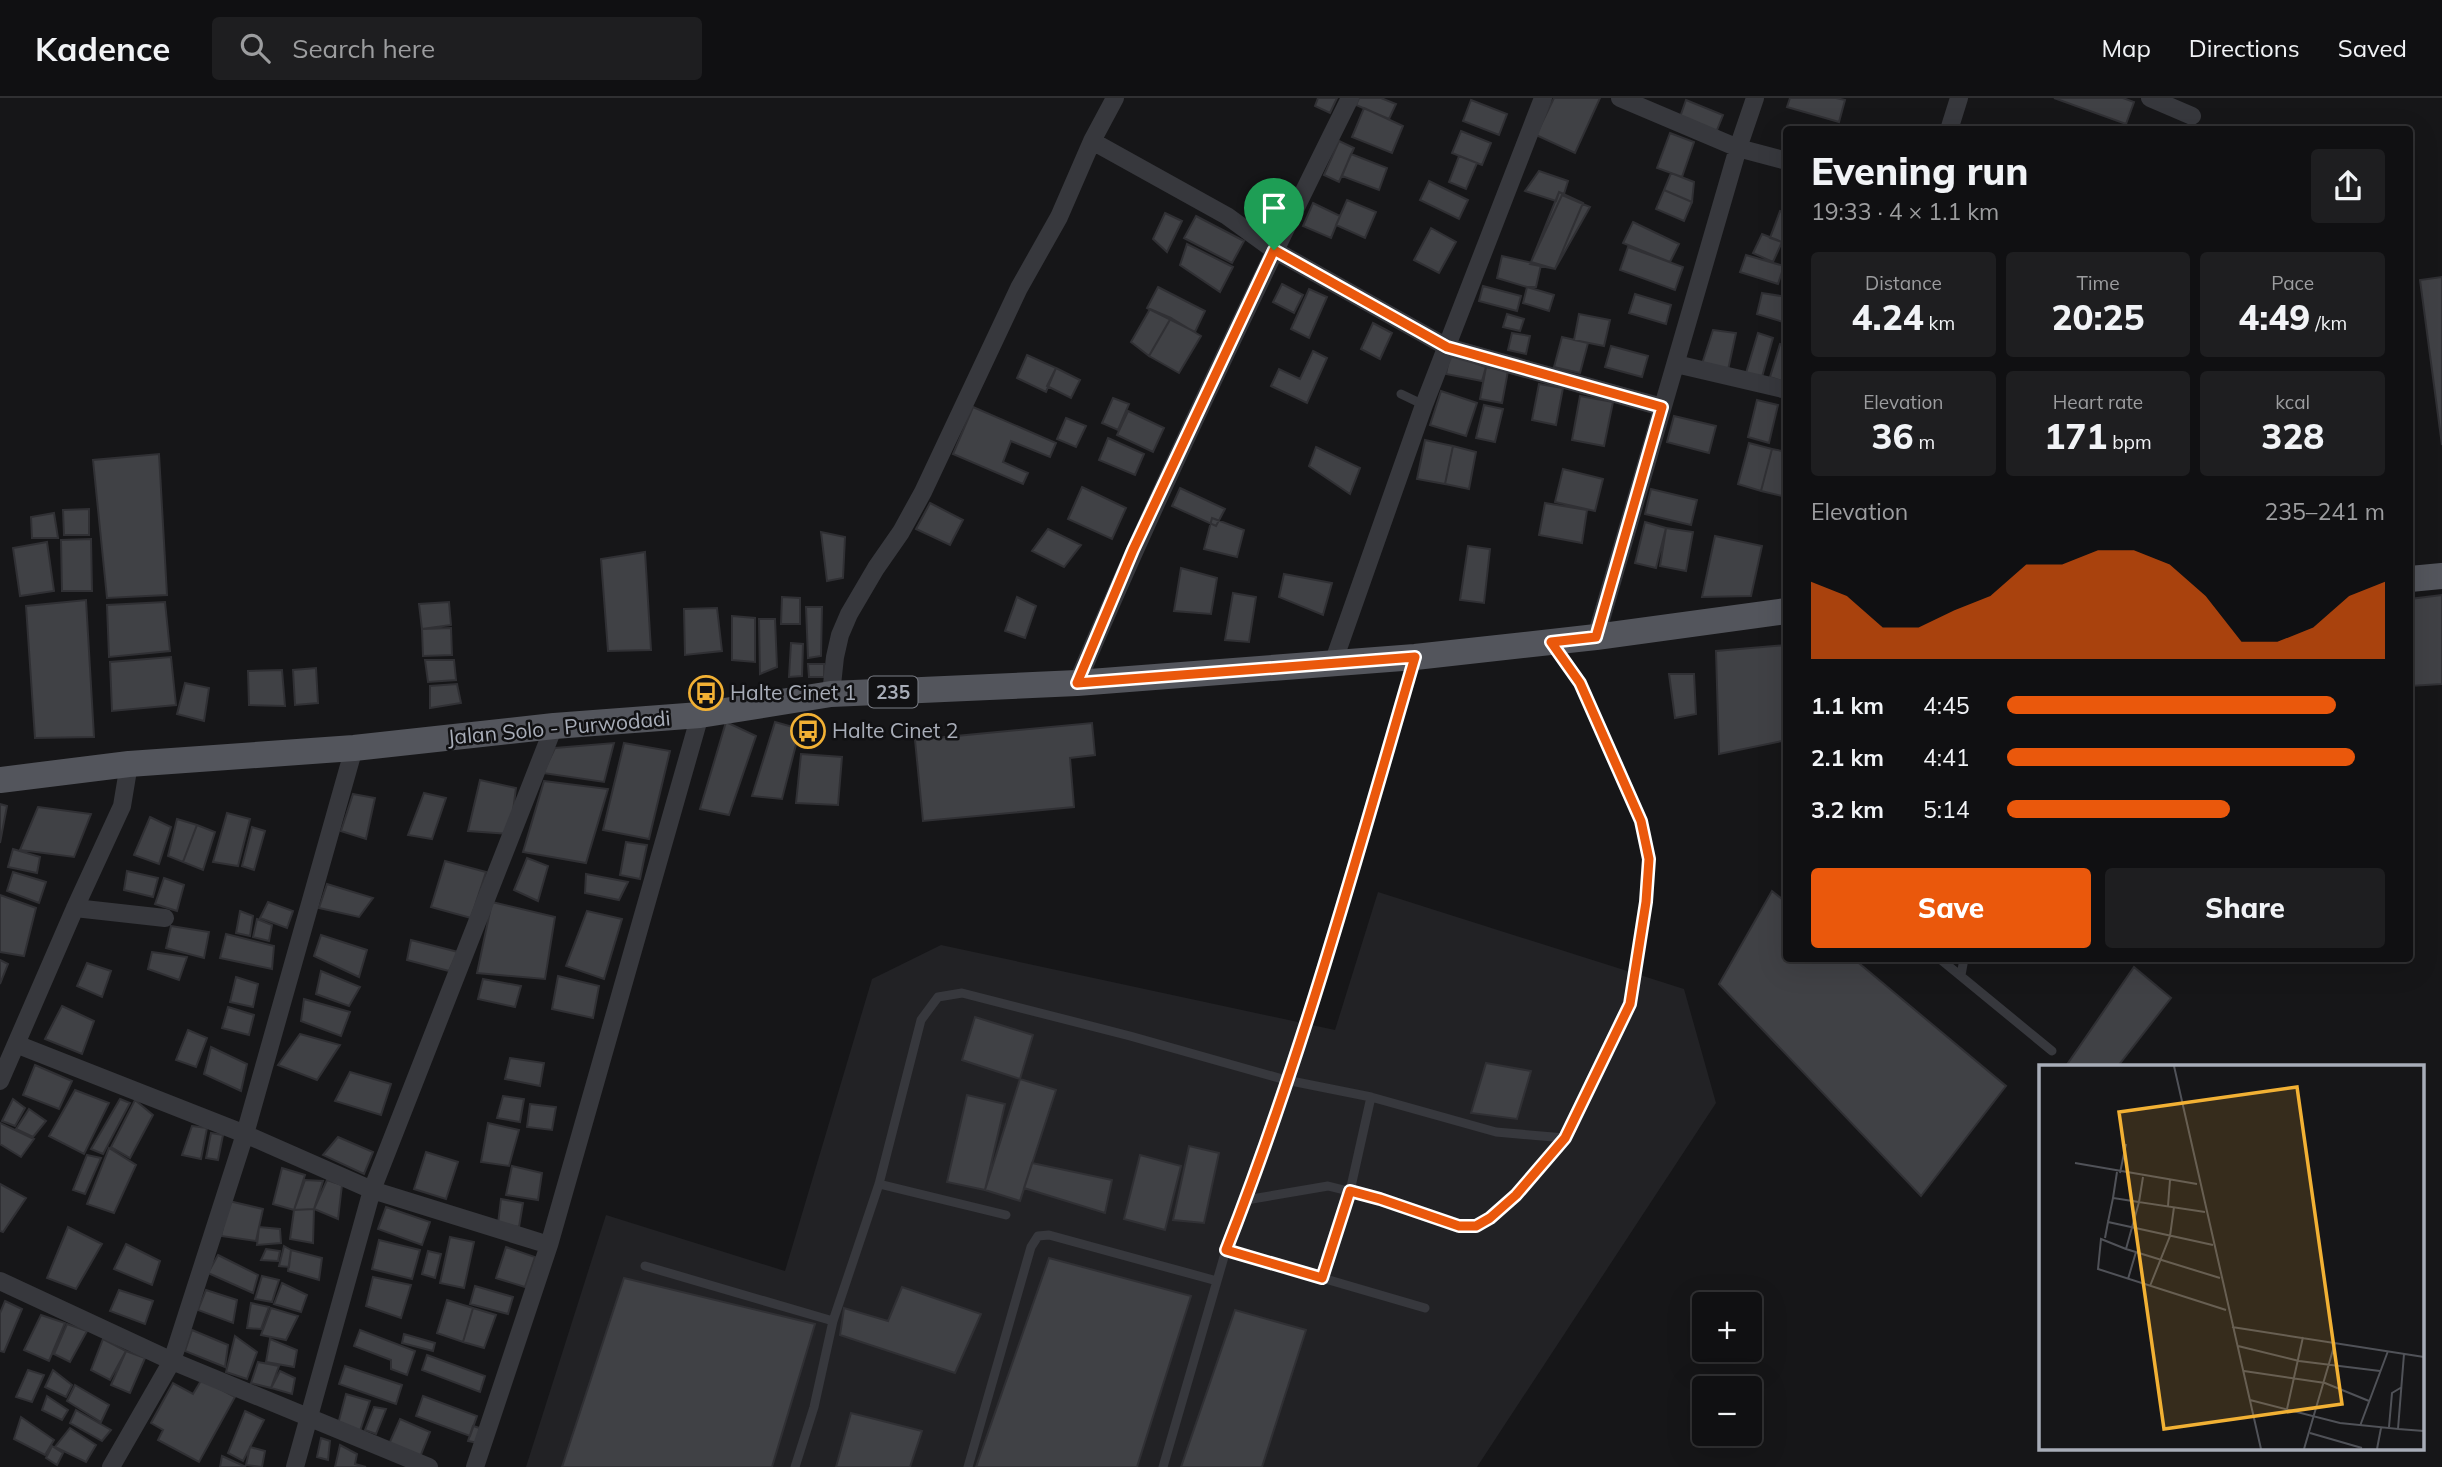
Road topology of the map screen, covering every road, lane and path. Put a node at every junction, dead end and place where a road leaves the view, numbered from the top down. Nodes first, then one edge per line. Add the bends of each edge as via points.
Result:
1 (1115, 98) edge
2 (1350, 98) edge
3 (1543, 98) edge
4 (1620, 98) edge
5 (1755, 98) edge
6 (1959, 98) edge
7 (2150, 98) edge
8 (2192, 116) dead end
9 (1950, 126) edge
10 (1093, 141) junction
11 (1738, 148) junction
12 (1783, 160) edge
13 (1274, 250) junction
14 (1447, 347) junction
15 (1676, 364) junction
16 (1783, 389) edge
17 (1401, 394) dead end
18 (1424, 405) junction
19 (1662, 407) junction
20 (2442, 576) edge
21 (2413, 579) edge
22 (1783, 612) edge
23 (1596, 637) junction
24 (1551, 642) junction
25 (1415, 657) junction
26 (1333, 663) junction
27 (1077, 683) junction
28 (831, 694) junction
29 (700, 715) junction
30 (554, 726) junction
31 (354, 748) junction
32 (129, 764) junction
33 (0, 780) edge
34 (75, 908) junction
35 (165, 918) dead end
36 (1944, 962) edge
37 (1963, 962) edge
38 (1961, 975) junction
39 (16, 1044) junction
40 (2052, 1051) dead end
41 (1286, 1080) junction
42 (0, 1081) edge
43 (1371, 1097) junction
44 (245, 1134) junction
45 (1565, 1138) junction
46 (879, 1184) junction
47 (372, 1190) junction
48 (1350, 1191) junction
49 (1246, 1200) junction
50 (1006, 1215) dead end
51 (549, 1245) junction
52 (1226, 1250) junction
53 (645, 1266) dead end
54 (1322, 1278) junction
55 (0, 1281) edge
56 (1217, 1281) junction
57 (1425, 1308) dead end
58 (833, 1321) junction
59 (172, 1361) junction
60 (307, 1417) junction
61 (111, 1467) edge
62 (295, 1467) edge
63 (429, 1467) edge
64 (475, 1467) edge
65 (795, 1467) edge
66 (968, 1467) edge
67 (1163, 1467) edge

1 - 10 street
2 - 13 street
3 - 14 street
4 - 11 street
5 - 11 street
6 - 9 street
7 - 8 street
10 - 13 street via 1227,216
10 - 28 street via 923,492 849,614 838,646
11 - 12 street
11 - 15 street
13 - 14 street
13 - 27 street via 1133,550
14 - 18 street
14 - 19 street
15 - 16 street
15 - 19 street
17 - 18 lane
18 - 26 street
19 - 23 street
20 - 21 main road
22 - 23 main road, Jalan Solo - Purwodadi / 235
23 - 24 main road, Jalan Solo - Purwodadi / 235
24 - 25 main road, Jalan Solo - Purwodadi / 235
24 - 45 lane via 1580,683 1641,821 1649,859 1630,1004
25 - 26 main road, Jalan Solo - Purwodadi / 235
25 - 41 lane via 1329,952
26 - 27 main road, Jalan Solo - Purwodadi / 235
27 - 28 main road, Jalan Solo - Purwodadi / 235
28 - 29 main road, Jalan Solo - Purwodadi / 235
29 - 30 main road, Jalan Solo - Purwodadi / 235
29 - 51 street
30 - 31 main road, Jalan Solo - Purwodadi / 235
30 - 47 street
31 - 32 main road, Jalan Solo - Purwodadi / 235
31 - 44 street
32 - 33 main road, Jalan Solo - Purwodadi / 235
32 - 34 street via 122,806
34 - 35 street
34 - 39 street
36 - 38 lane
37 - 38 lane
38 - 40 lane
39 - 42 street
39 - 44 street
41 - 43 lane
41 - 46 lane via 962,993 938,997 921,1020
41 - 49 lane
43 - 45 lane via 1496,1132
43 - 48 lane
44 - 47 street
44 - 59 street
45 - 48 lane via 1516,1195 1476,1226 1459,1226
46 - 50 lane
46 - 58 lane
47 - 51 street
47 - 60 street
48 - 49 lane via 1328,1186
48 - 54 lane
49 - 52 lane
51 - 64 street
52 - 54 lane
52 - 56 lane
53 - 58 lane
54 - 57 lane
55 - 59 street
56 - 66 lane via 1049,1235 1038,1236 1031,1247
56 - 67 lane
58 - 65 lane
59 - 60 street
59 - 61 street
60 - 62 street
60 - 63 street

